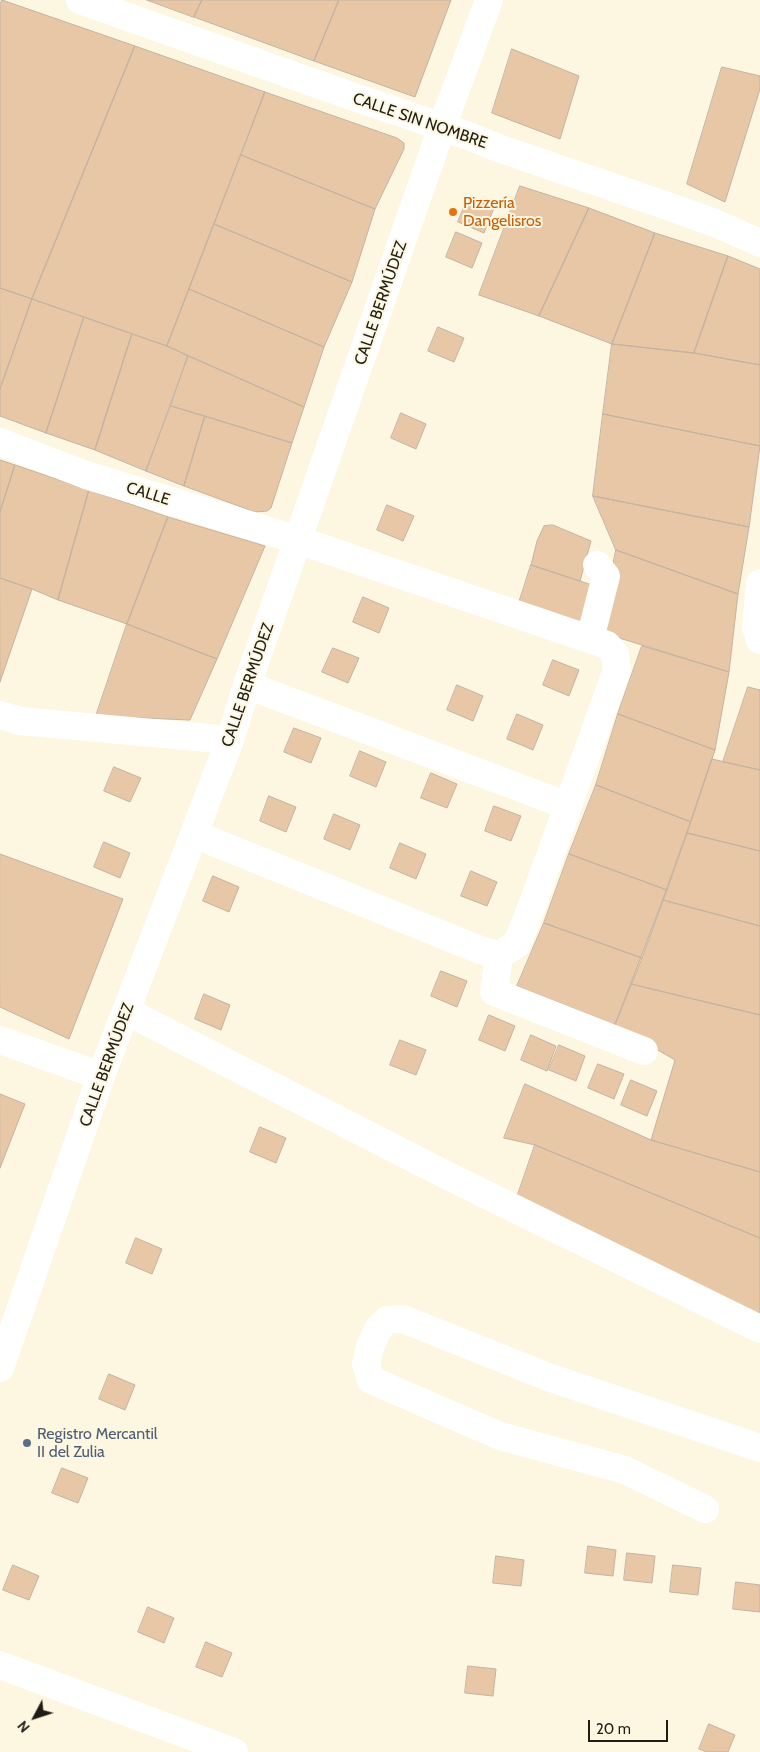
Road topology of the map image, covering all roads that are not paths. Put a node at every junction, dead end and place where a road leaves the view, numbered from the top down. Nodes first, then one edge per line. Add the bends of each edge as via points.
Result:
1 (80, 0) edge
2 (489, 0) edge
3 (442, 127) junction
4 (760, 243) edge
5 (0, 442) edge
6 (298, 540) junction
7 (597, 565) dead end
8 (760, 583) edge
9 (590, 639) junction
10 (760, 640) edge
11 (247, 685) junction
12 (0, 715) edge
13 (230, 740) junction
14 (568, 806) junction
15 (194, 834) junction
16 (499, 955) junction
17 (126, 1011) junction
18 (0, 1040) edge
19 (644, 1050) dead end
20 (101, 1076) junction
21 (760, 1328) edge
22 (2, 1358) edge
23 (760, 1448) edge
24 (705, 1510) dead end
25 (0, 1665) edge
26 (234, 1752) edge

1 - 3 street, CALLE SIN NOMBRE
2 - 3 street, CALLE BERMÚDEZ
3 - 4 street, CALLE SIN NOMBRE via 707,220
3 - 6 street, CALLE BERMÚDEZ
5 - 6 street, CALLE via 86,475
6 - 9 street, CALLE
6 - 11 street, CALLE BERMÚDEZ
7 - 9 street via 606,576
8 - 10 street via 756,627
9 - 14 street, CALLE via 607,644 615,654 617,670
11 - 13 street, CALLE BERMÚDEZ
11 - 14 street
12 - 13 street via 20,721
13 - 15 street, CALLE BERMÚDEZ
14 - 16 street, CALLE via 517,944
15 - 16 street
15 - 17 street, CALLE BERMÚDEZ
16 - 19 street via 494,992
17 - 20 street, CALLE BERMÚDEZ
17 - 21 street via 444,1174
18 - 20 street
20 - 22 street, CALLE BERMÚDEZ
23 - 24 street via 548,1377 403,1319 387,1320 378,1329 366,1364 371,1380 500,1436 625,1470
25 - 26 street

